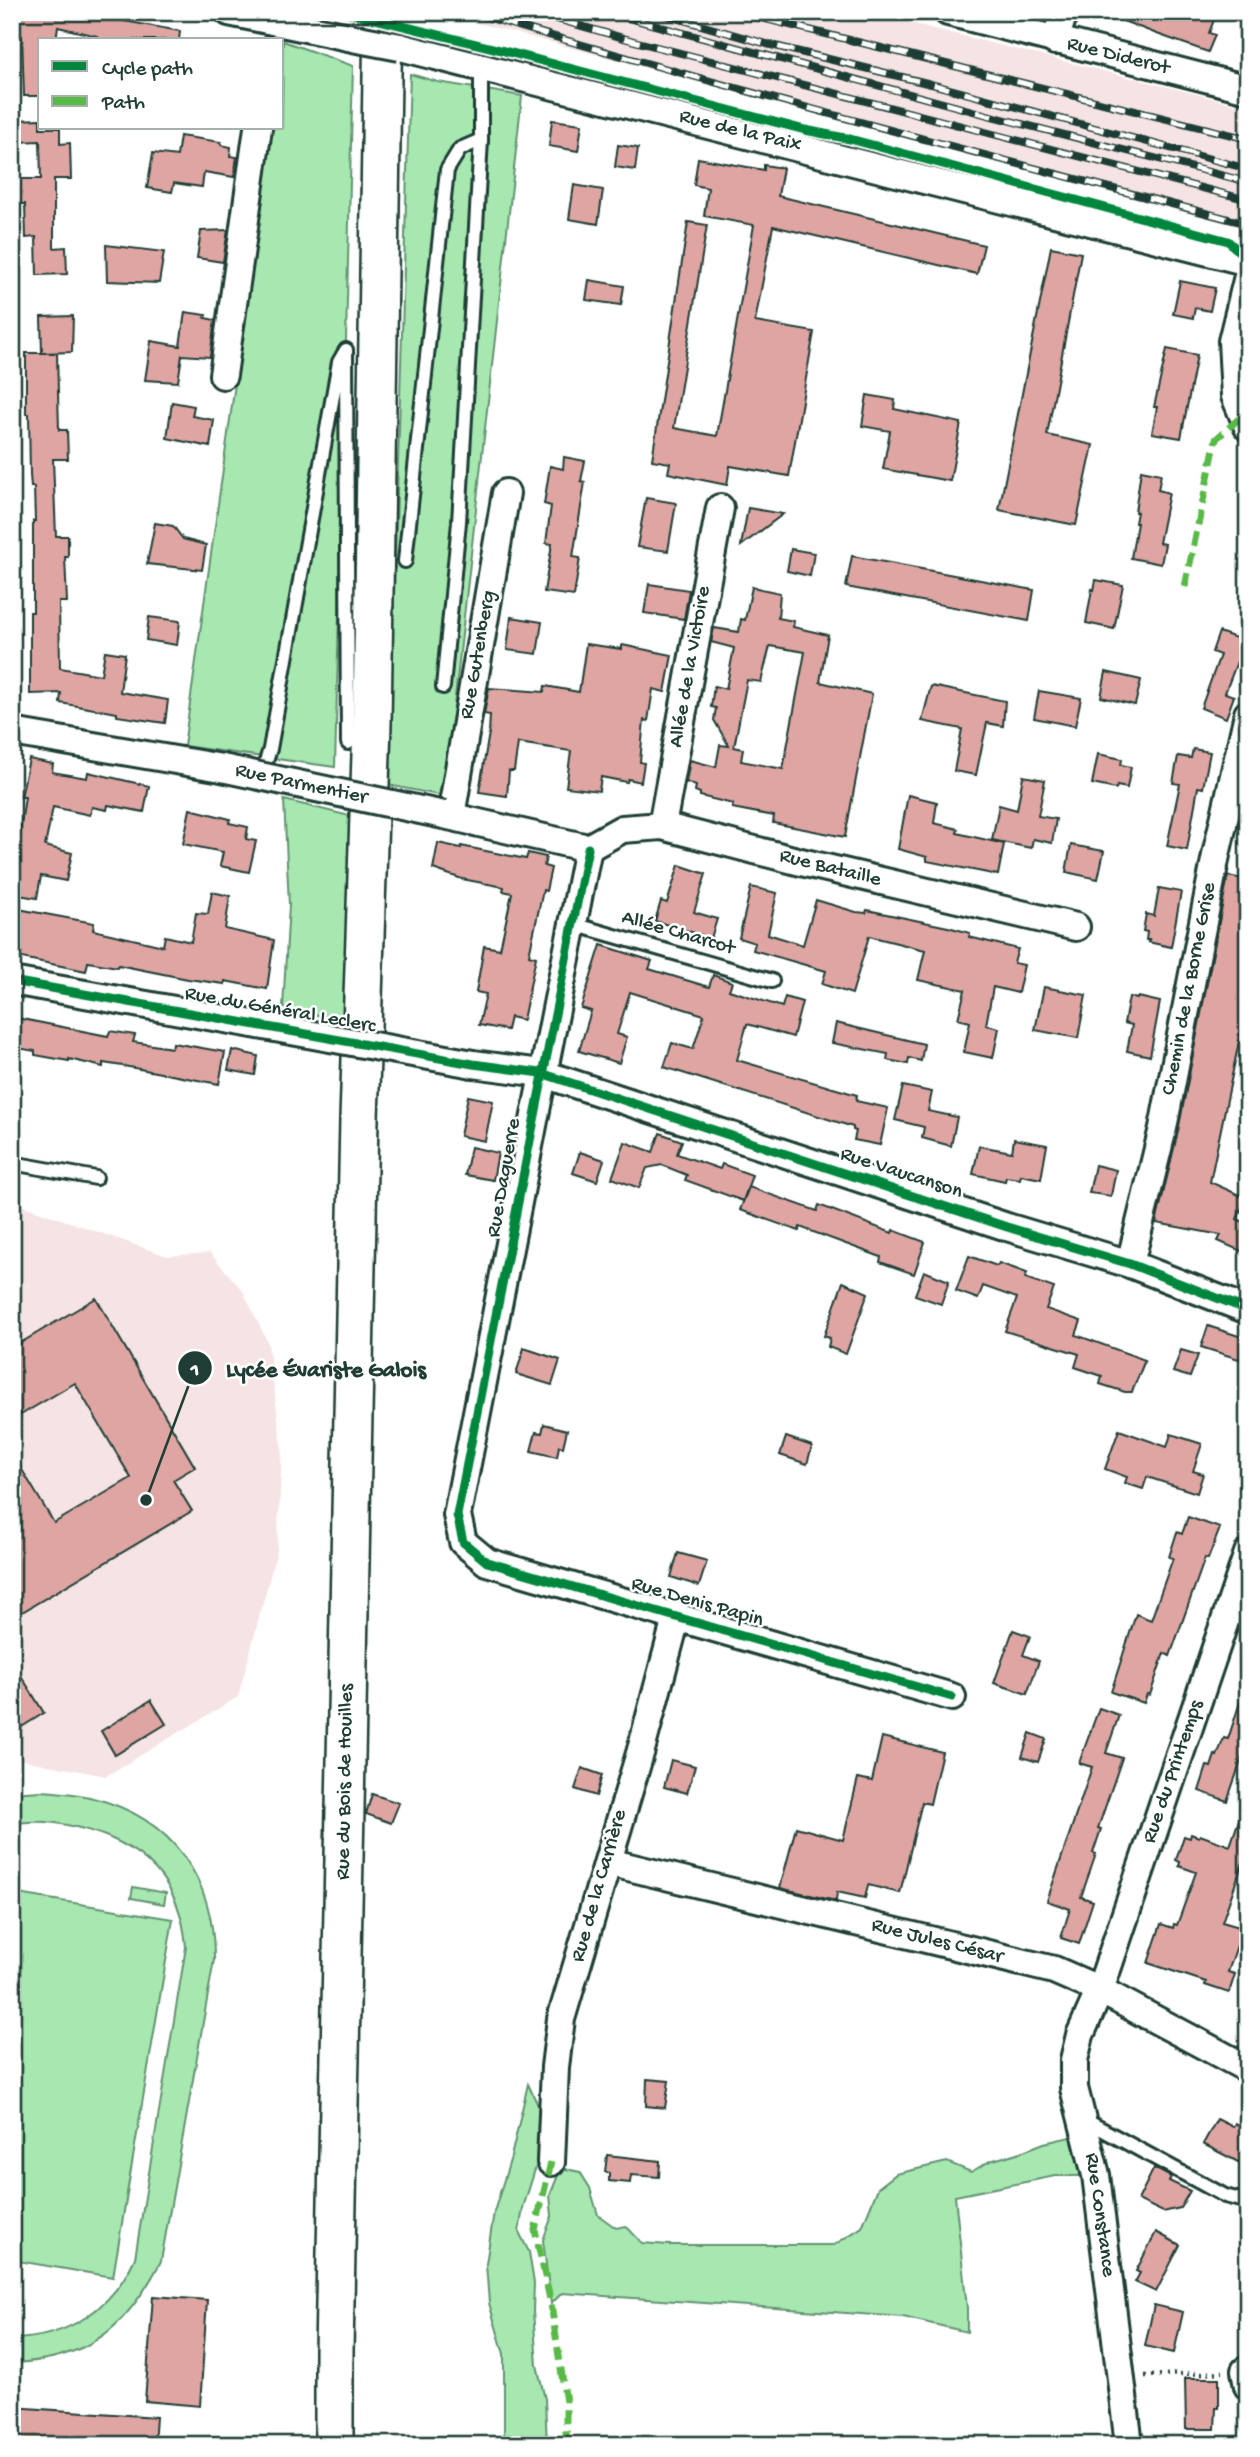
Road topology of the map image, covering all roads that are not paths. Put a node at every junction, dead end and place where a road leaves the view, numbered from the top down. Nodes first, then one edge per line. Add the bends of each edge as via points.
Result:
1 (229, 12) edge
2 (383, 12) edge
3 (948, 12) edge
4 (1064, 12) edge
5 (998, 19) edge
6 (272, 31) edge
7 (1055, 41) junction
8 (481, 67) junction
9 (1248, 89) edge
10 (258, 130) edge
11 (481, 140) junction
12 (1248, 262) edge
13 (1248, 275) edge
14 (223, 375) dead end
15 (1248, 427) edge
16 (506, 493) dead end
17 (720, 508) dead end
18 (405, 561) dead end
19 (443, 687) dead end
20 (1248, 714) edge
21 (12, 732) edge
22 (348, 743) dead end
23 (261, 776) junction
24 (448, 816) junction
25 (662, 826) junction
26 (588, 848) junction
27 (573, 924) junction
28 (1076, 927) dead end
29 (12, 981) edge
30 (772, 981) dead end
31 (541, 1073) junction
32 (12, 1163) edge
33 (96, 1178) dead end
34 (1130, 1264) junction
35 (1248, 1310) edge
36 (457, 1515) joint
37 (1248, 1553) edge
38 (677, 1615) junction
39 (952, 1697) dead end
40 (608, 1862) junction
41 (1100, 1990) junction
42 (1248, 2069) edge
43 (1082, 2119) junction
44 (551, 2162) dead end
45 (1248, 2202) edge
46 (334, 2445) edge
47 (1129, 2445) edge

1 - 6 street, Rue de la Paix
2 - 46 main road, Rue du Bois de Houilles
3 - 5 street, Rue Diderot
4 - 7 street
5 - 7 street, Rue Diderot
6 - 8 street, Rue de la Paix, bridge via 358,38
7 - 9 street, Rue Diderot
8 - 11 lane
8 - 12 street, Rue de la Paix
10 - 14 street
11 - 18 lane via 460,149 447,170
11 - 19 lane via 459,522
13 - 15 street via 1232,341 1235,396
16 - 24 street, Rue Gutenberg
17 - 25 street, Allée de la Victoire
20 - 34 street, Chemin de la Borne Grise via 1163,1128
21 - 23 street, Rue Parmentier, bridge
22 - 23 lane via 346,349 339,362 270,749
23 - 24 street, Rue Parmentier, bridge
24 - 26 street, Rue Parmentier
25 - 26 street, Rue Bataille via 622,828
25 - 28 street, Rue Bataille
26 - 27 street, Rue Daguerre
27 - 30 lane, Allée Charcot
27 - 31 street, Rue Daguerre
29 - 31 street, Rue du Général Leclerc, bridge
31 - 34 street, Rue Vaucanson
31 - 36 street, Rue Daguerre
32 - 33 lane
34 - 35 street, Rue Vaucanson
36 - 38 street, Rue Denis Papin via 463,1542 487,1562
37 - 41 street, Rue du Printemps
38 - 39 street, Rue Denis Papin
38 - 40 street, Rue de la Carrière
40 - 41 street, Rue Jules César via 1054,1970
40 - 44 street, Rue de la Carrière via 561,2019
41 - 42 street, Rue Jules César
41 - 43 street, Rue Constance via 1074,2060 1074,2088
43 - 45 lane via 1225,2196
43 - 47 street, Rue Constance via 1096,2175

